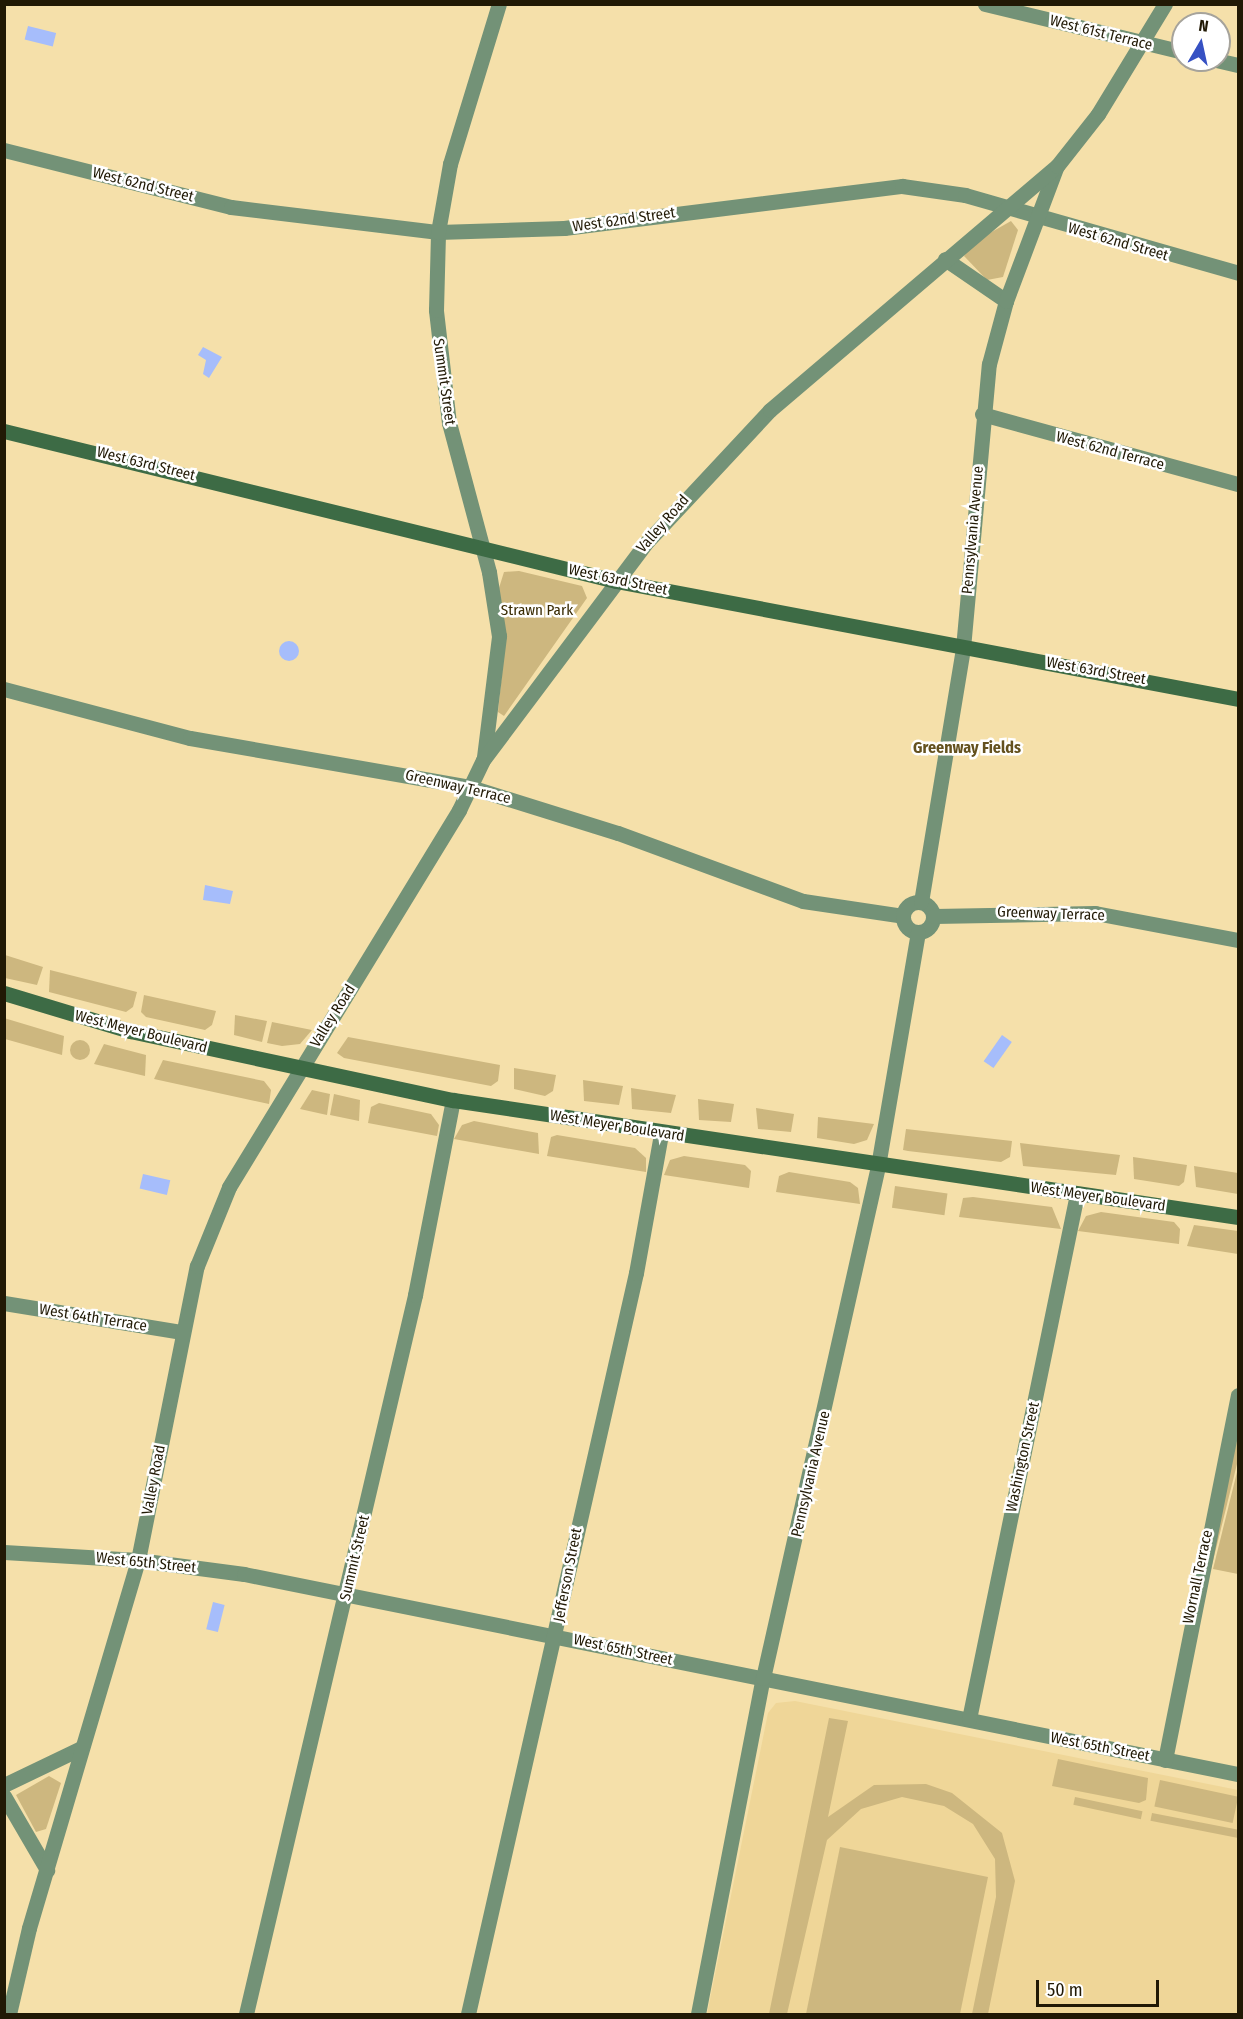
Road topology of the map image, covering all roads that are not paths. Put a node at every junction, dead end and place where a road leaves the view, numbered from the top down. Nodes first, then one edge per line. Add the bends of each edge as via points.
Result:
1 (499, 4) edge
2 (985, 4) edge
3 (1165, 4) edge
4 (1144, 44) junction
5 (1171, 50) edge
6 (4, 150) edge
7 (1057, 166) junction
8 (1003, 208) junction
9 (1035, 217) junction
10 (438, 232) junction
11 (945, 259) junction
12 (1239, 273) edge
13 (1006, 301) junction
14 (982, 414) junction
15 (4, 431) edge
16 (1239, 484) edge
17 (483, 550) junction
18 (616, 580) junction
19 (963, 648) junction
20 (4, 689) edge
21 (1239, 699) edge
22 (483, 760) junction
23 (470, 787) junction
24 (921, 902) junction
25 (903, 916) junction
26 (934, 916) junction
27 (918, 932) junction
28 (1239, 940) edge
29 (4, 993) edge
30 (298, 1069) junction
31 (453, 1100) junction
32 (661, 1134) junction
33 (878, 1166) junction
34 (1077, 1194) junction
35 (1239, 1217) edge
36 (4, 1303) edge
37 (181, 1332) junction
38 (1239, 1395) edge
39 (4, 1552) edge
40 (138, 1560) junction
41 (347, 1595) junction
42 (556, 1636) junction
43 (763, 1678) junction
44 (969, 1719) junction
45 (81, 1748) junction
46 (1165, 1760) junction
47 (1239, 1774) edge
48 (4, 1785) edge
49 (4, 1796) edge
50 (47, 1869) junction
51 (9, 2014) edge
52 (246, 2014) edge
53 (468, 2014) edge
54 (698, 2014) edge

1 - 10 street, Summit Street via 459,129
2 - 4 street, West 61st Terrace
3 - 4 street, Pennsylvania Avenue
4 - 5 street, West 61st Terrace
4 - 7 street, Pennsylvania Avenue
6 - 10 street, West 62nd Street via 231,207
7 - 8 street, Pennsylvania Avenue
7 - 9 street, Pennsylvania Avenue
8 - 9 street, West 62nd Street
8 - 10 street, West 62nd Street via 932,189 883,187 564,228
8 - 11 street, Valley Road
9 - 12 street, West 62nd Street
9 - 13 street, Pennsylvania Avenue
10 - 17 street, Summit Street via 439,367
11 - 13 street
11 - 18 street, Valley Road via 770,410
13 - 14 street, Pennsylvania Avenue
14 - 16 street, West 62nd Terrace
14 - 19 street, Pennsylvania Avenue
15 - 17 main road, West 63rd Street
17 - 18 main road, West 63rd Street
17 - 22 street, Summit Street via 499,636
18 - 19 main road, West 63rd Street
18 - 22 street, Valley Road
19 - 21 main road, West 63rd Street
19 - 24 street, Pennsylvania Avenue
20 - 23 street, Greenway Terrace via 179,735
22 - 23 street, Valley Road
23 - 25 street, Greenway Terrace via 618,833 803,901
23 - 30 street, Valley Road
24 - 25 street via 907,907
24 - 26 street
25 - 27 street via 906,926
26 - 27 street via 931,926
26 - 28 street, Greenway Terrace via 1095,914
27 - 33 street, Pennsylvania Avenue
29 - 30 main road, West Meyer Boulevard via 130,1031
30 - 31 main road, West Meyer Boulevard
30 - 37 street, Valley Road via 213,1220
31 - 32 main road, West Meyer Boulevard
31 - 41 street, Summit Street
32 - 33 main road, West Meyer Boulevard
32 - 42 street, Jefferson Street via 636,1273
33 - 34 main road, West Meyer Boulevard
33 - 43 street, Pennsylvania Avenue
34 - 35 main road, West Meyer Boulevard
34 - 44 street, Washington Street
36 - 37 street, West 64th Terrace
37 - 40 street, Valley Road
38 - 46 street, Wornall Terrace
39 - 40 street, West 65th Street
40 - 41 street, West 65th Street
40 - 45 street, Valley Road via 110,1668
41 - 42 street, West 65th Street
41 - 52 street, Summit Street
42 - 43 street, West 65th Street
42 - 53 street, Jefferson Street
43 - 44 street, West 65th Street
43 - 54 street, Pennsylvania Avenue
44 - 46 street, West 65th Street
45 - 48 street
45 - 50 street, Valley Road
46 - 47 street, West 65th Street
49 - 50 street
50 - 51 street, Valley Road

